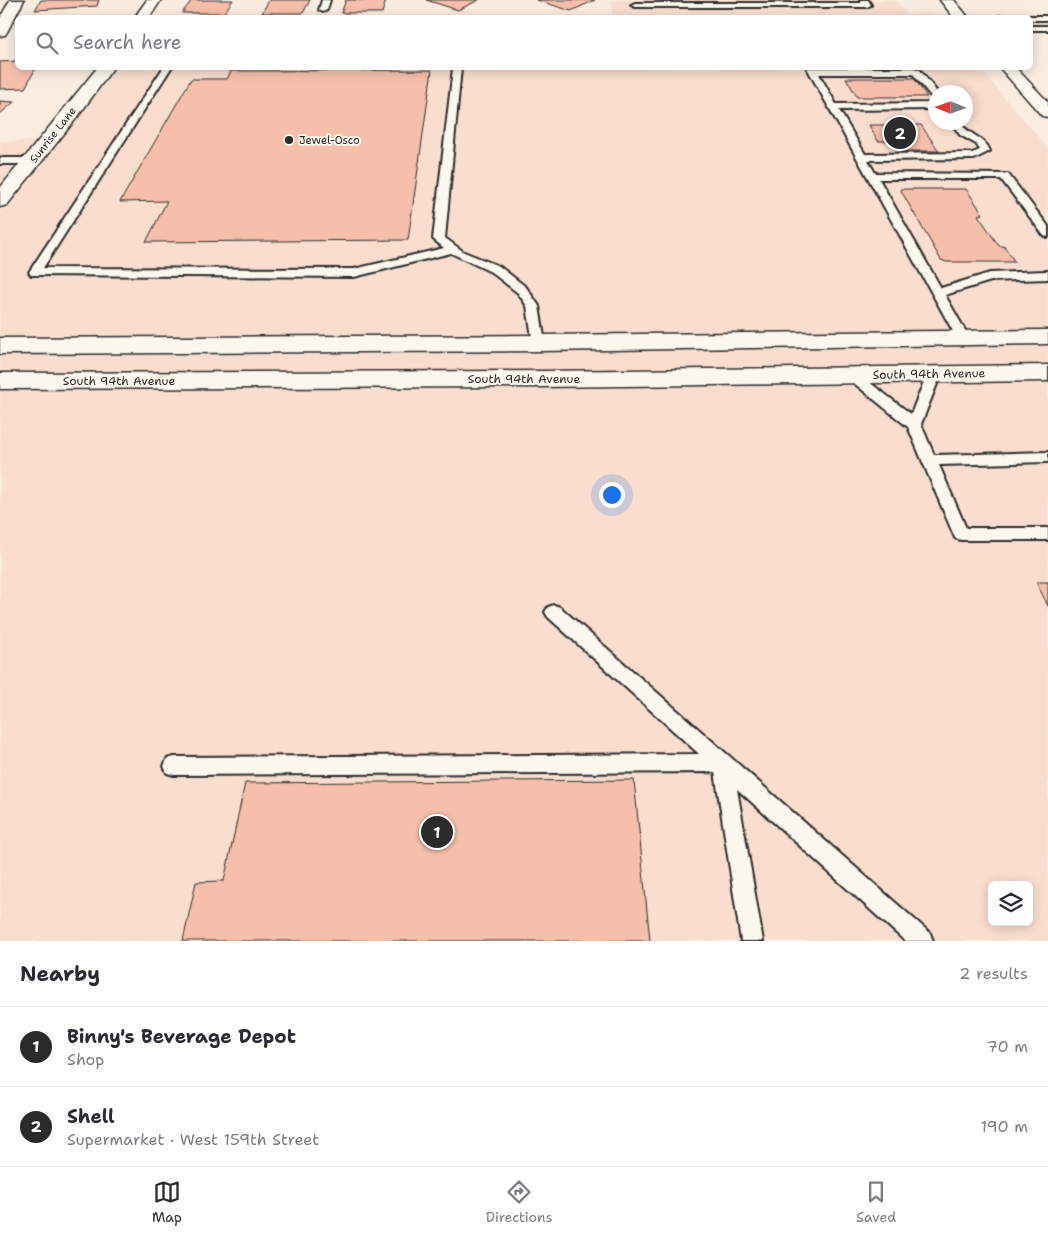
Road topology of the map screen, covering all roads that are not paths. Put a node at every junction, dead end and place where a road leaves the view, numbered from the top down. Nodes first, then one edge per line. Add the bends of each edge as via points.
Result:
1 (17, 0) edge
2 (154, 0) edge
3 (326, 0) edge
4 (864, 0) edge
5 (946, 0) edge
6 (635, 5) edge
7 (323, 10) dead end
8 (143, 15) edge
9 (959, 15) edge
10 (1033, 18) edge
11 (1048, 18) edge
12 (1033, 28) edge
13 (1048, 28) edge
14 (0, 32) edge
15 (103, 70) edge
16 (166, 70) edge
17 (456, 70) edge
18 (813, 70) edge
19 (914, 70) edge
20 (1010, 70) edge
21 (928, 86) edge
22 (928, 106) edge
23 (833, 107) junction
24 (1048, 112) edge
25 (961, 130) edge
26 (861, 157) junction
27 (0, 161) edge
28 (33, 161) junction
29 (872, 176) junction
30 (0, 201) edge
31 (1048, 234) edge
32 (453, 249) junction
33 (1048, 275) edge
34 (938, 293) junction
35 (1048, 337) edge
36 (964, 338) junction
37 (539, 343) junction
38 (0, 346) edge
39 (1048, 372) edge
40 (934, 374) junction
41 (851, 375) junction
42 (0, 381) edge
43 (914, 424) junction
44 (1048, 457) edge
45 (930, 460) junction
46 (1048, 534) edge
47 (554, 612) dead end
48 (723, 762) junction
49 (174, 766) dead end
50 (752, 941) edge
51 (922, 941) edge

1 - 14 street
2 - 8 street
3 - 7 lane
4 - 6 lane via 867,5
5 - 9 street
10 - 11 lane
12 - 13 lane
15 - 28 street, Sunrise Lane
16 - 32 lane via 35,272 354,273
17 - 32 lane via 438,238
18 - 23 lane
19 - 21 lane
20 - 24 street
22 - 23 lane
23 - 26 lane
25 - 26 lane via 980,142 985,151 974,156
26 - 29 lane
27 - 28 lane
28 - 30 street, Sunrise Lane
29 - 31 lane via 1004,176
29 - 34 lane
32 - 37 lane via 495,269 522,290 534,306
33 - 34 lane via 990,277
34 - 36 lane
35 - 36 street
36 - 37 street
37 - 38 street
39 - 40 street, South 94th Avenue
40 - 41 street, South 94th Avenue
40 - 43 lane
41 - 42 street, South 94th Avenue
41 - 43 lane
43 - 45 lane
44 - 45 lane
45 - 46 lane via 962,534
47 - 48 lane
48 - 49 lane
48 - 50 lane
48 - 51 lane

